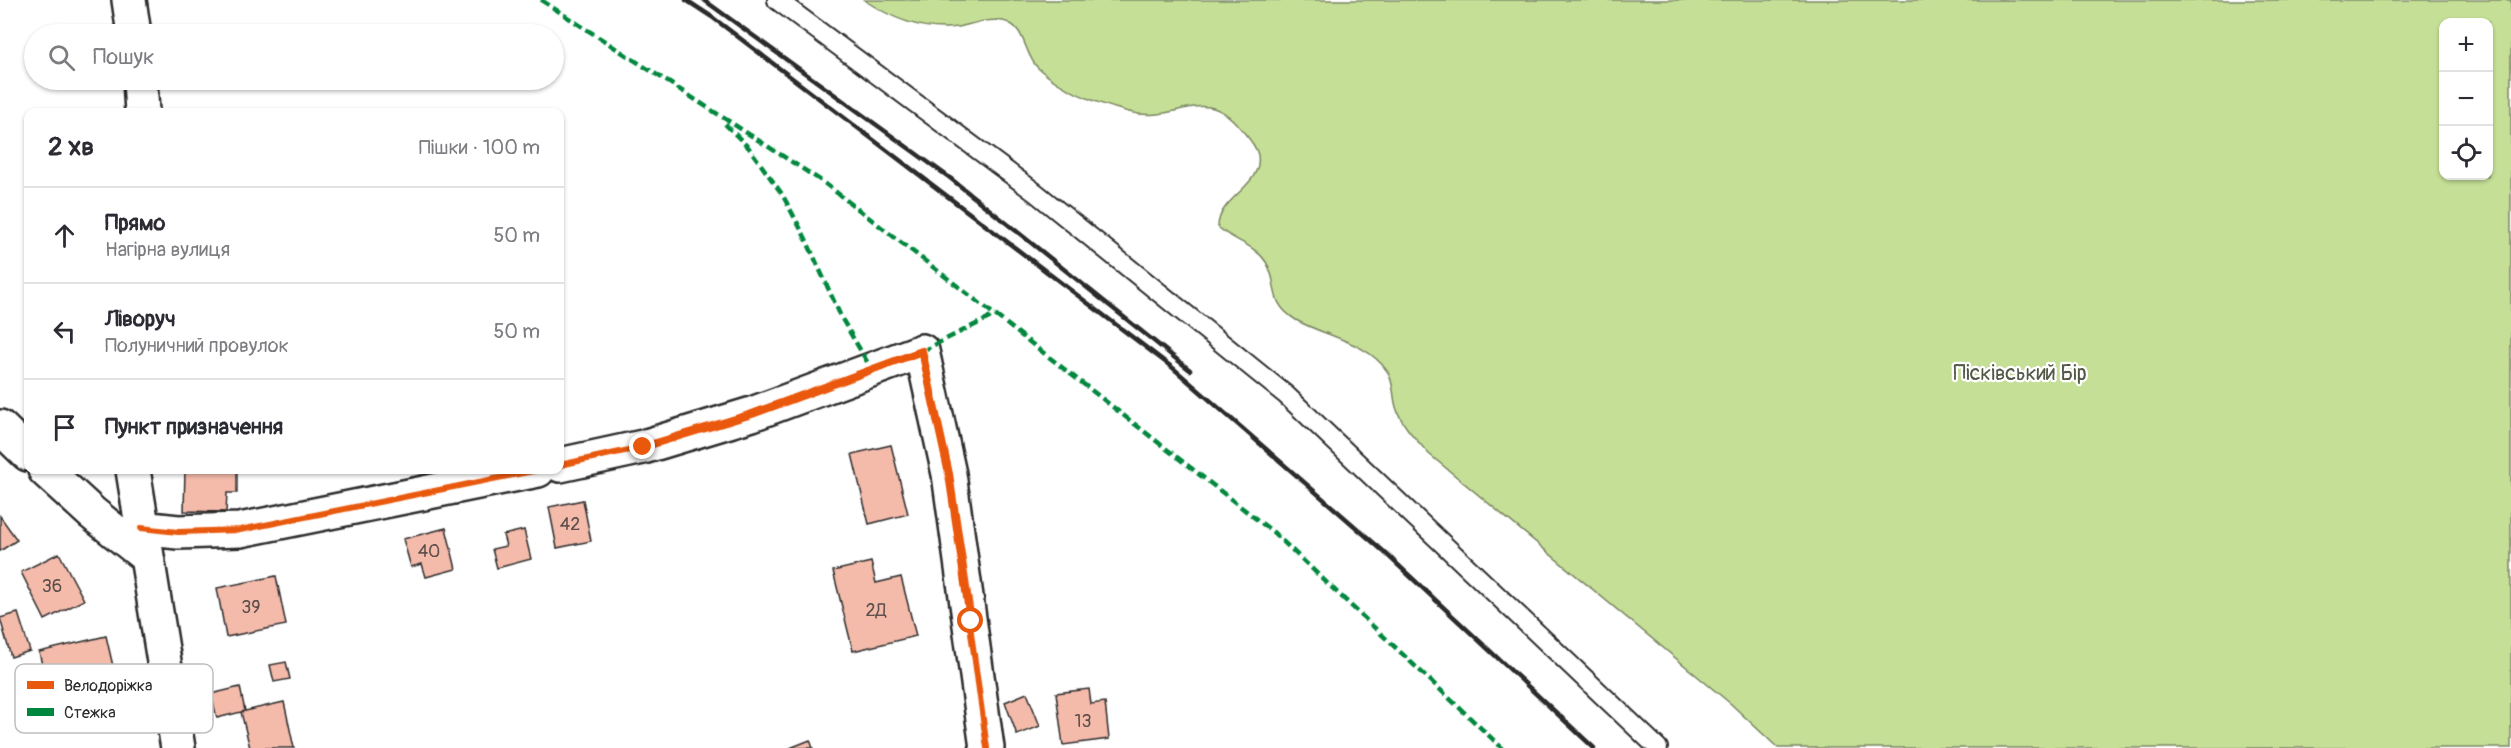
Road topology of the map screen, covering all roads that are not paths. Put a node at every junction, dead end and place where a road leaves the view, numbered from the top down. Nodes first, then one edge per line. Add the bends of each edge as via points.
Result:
1 (129, 0) edge
2 (777, 0) edge
3 (133, 24) edge
4 (141, 90) edge
5 (142, 108) edge
6 (0, 427) edge
7 (24, 449) edge
8 (564, 464) edge
9 (49, 474) edge
10 (134, 474) edge
11 (518, 474) edge
12 (144, 543) junction
13 (164, 664) edge
14 (176, 733) edge
15 (178, 748) edge
16 (987, 748) edge
17 (1658, 748) edge

1 - 3 street
2 - 17 lane via 1036,193 1286,395
4 - 5 street
6 - 7 street
8 - 16 street via 643,447 752,414 922,351 949,474
9 - 12 street via 92,513
10 - 12 street
11 - 12 street via 240,530 178,532
12 - 13 street
14 - 15 street

